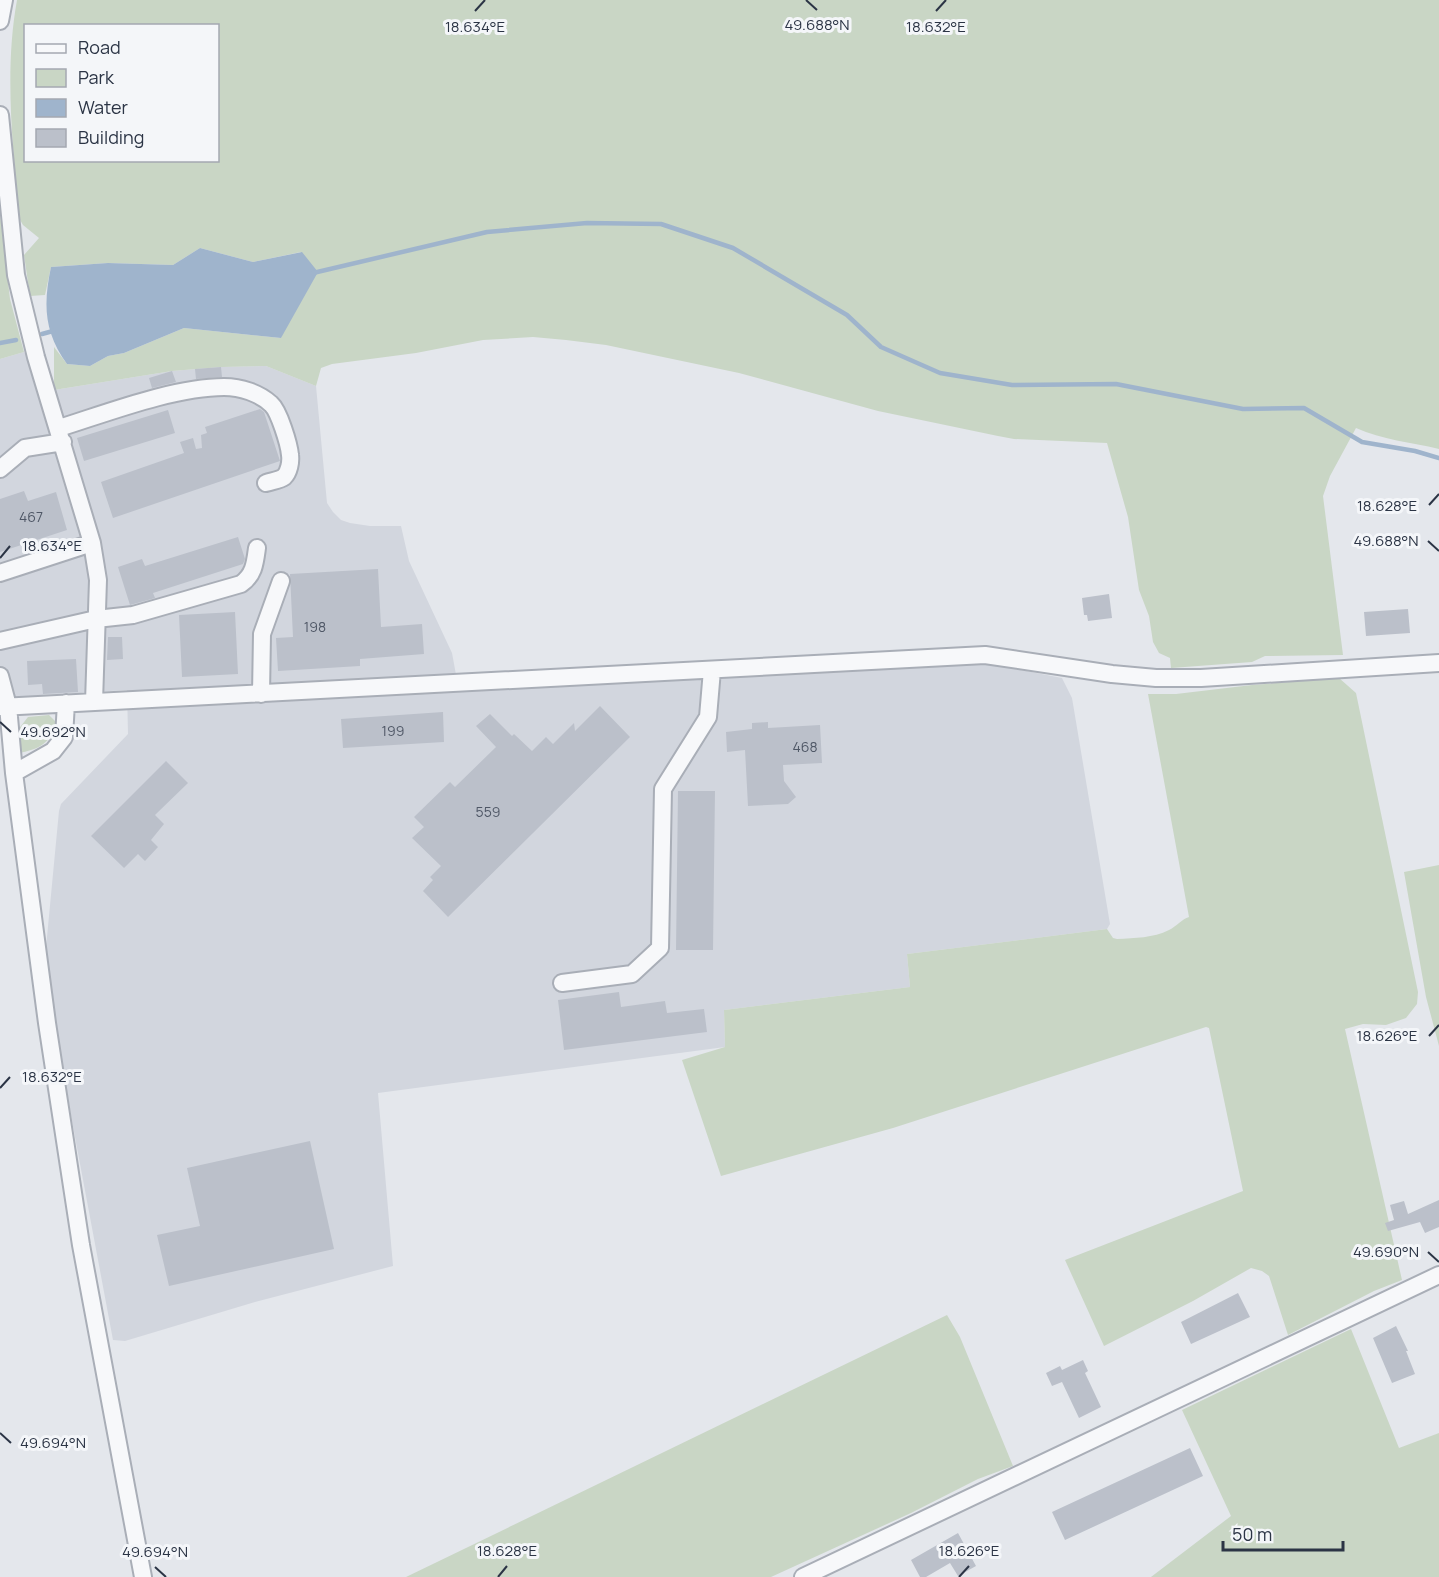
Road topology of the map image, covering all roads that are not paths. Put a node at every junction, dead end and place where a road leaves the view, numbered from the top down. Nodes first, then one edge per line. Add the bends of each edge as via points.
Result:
1 (4, 0) edge
2 (0, 21) edge
3 (0, 115) edge
4 (61, 435) junction
5 (0, 469) edge
6 (266, 483) dead end
7 (92, 543) junction
8 (257, 548) dead end
9 (0, 573) edge
10 (281, 581) dead end
11 (96, 619) junction
12 (0, 641) edge
13 (1439, 663) edge
14 (712, 670) junction
15 (0, 676) edge
16 (261, 694) junction
17 (94, 702) junction
18 (66, 703) junction
19 (4, 706) edge
20 (14, 773) junction
21 (562, 983) dead end
22 (1439, 1275) edge
23 (143, 1577) edge
24 (803, 1577) edge

1 - 2 street
3 - 4 street via 16,275
4 - 5 street via 25,448
4 - 6 street via 172,395 224,387 244,389 273,405 291,457 283,477
4 - 7 street
7 - 9 street
7 - 11 street via 98,580
8 - 11 street via 254,570 242,584 133,615
10 - 16 street via 262,634
11 - 12 street
11 - 17 street
13 - 14 street via 1201,678 1112,674 985,655
14 - 16 street
14 - 21 street via 708,717 663,789 660,948 632,974
15 - 19 street
16 - 17 street
17 - 18 street
18 - 19 street
18 - 20 street via 64,736 53,751
19 - 20 street
20 - 23 street via 81,1245
22 - 24 street

